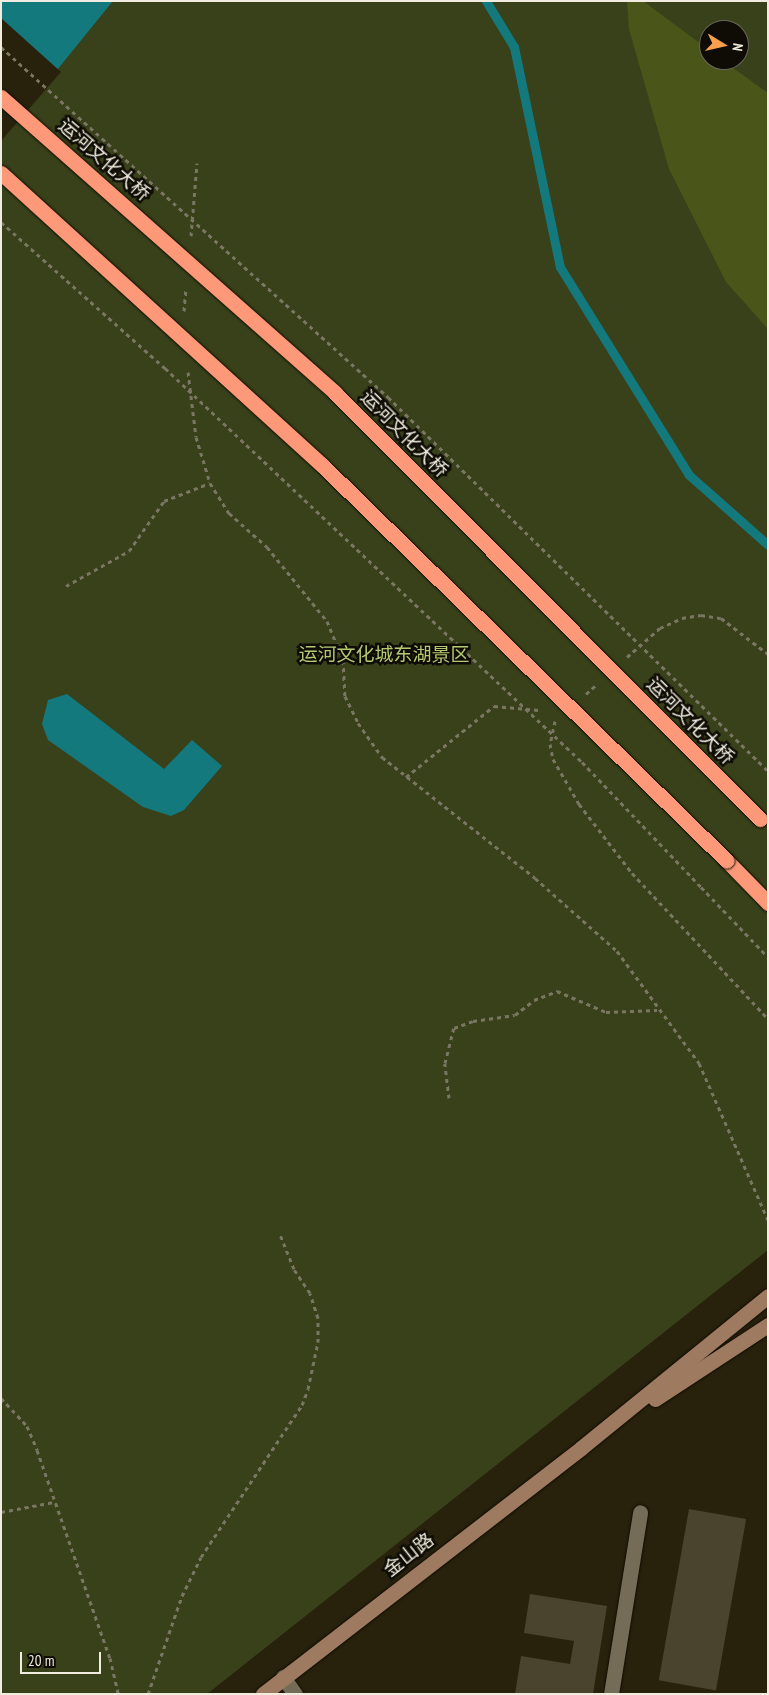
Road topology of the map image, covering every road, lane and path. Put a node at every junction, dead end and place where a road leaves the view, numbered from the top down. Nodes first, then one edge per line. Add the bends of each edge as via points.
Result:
1 (1, 47) edge
2 (1, 97) edge
3 (197, 163) dead end
4 (1, 173) edge
5 (1, 222) edge
6 (190, 241) dead end
7 (187, 281) dead end
8 (184, 320) dead end
9 (188, 369) dead end
10 (210, 483) junction
11 (66, 586) dead end
12 (542, 712) dead end
13 (549, 716) dead end
14 (555, 721) dead end
15 (768, 771) edge
16 (406, 777) junction
17 (764, 823) edge
18 (768, 903) edge
19 (768, 957) edge
20 (658, 1010) junction
21 (450, 1098) dead end
22 (768, 1220) edge
23 (280, 1234) dead end
24 (768, 1296) edge
25 (768, 1324) edge
26 (1, 1398) edge
27 (581, 1448) junction
28 (54, 1502) junction
29 (1, 1512) edge
30 (640, 1512) dead end
31 (283, 1677) junction
32 (118, 1694) edge
33 (148, 1694) edge
34 (262, 1694) edge
35 (295, 1694) edge
36 (611, 1694) edge

1 - 15 path, bridge via 388,398
2 - 17 highway, 运河文化大桥, bridge via 335,393
3 - 6 path
4 - 18 highway, bridge via 322,465
5 - 19 path, bridge via 165,368 582,762
7 - 8 path
9 - 10 path via 196,437
10 - 11 path via 164,501 129,550
10 - 16 path via 229,513 267,547 328,621 343,660 345,696 358,723 382,757
12 - 16 path via 536,708 494,706
13 - 14 path
16 - 20 path via 617,951
20 - 21 path via 606,1012 557,991 540,997 515,1015 473,1021 454,1028 445,1064
20 - 22 path via 699,1063
23 - 33 path via 294,1269 310,1293 318,1318 310,1381 302,1405 201,1558 182,1596
24 - 27 street, 金山路
25 - 27 street, 金山路
26 - 28 path via 27,1426
27 - 31 street, 金山路
28 - 29 path
28 - 32 path via 110,1658
30 - 36 lane
31 - 34 street, 金山路
31 - 35 lane

